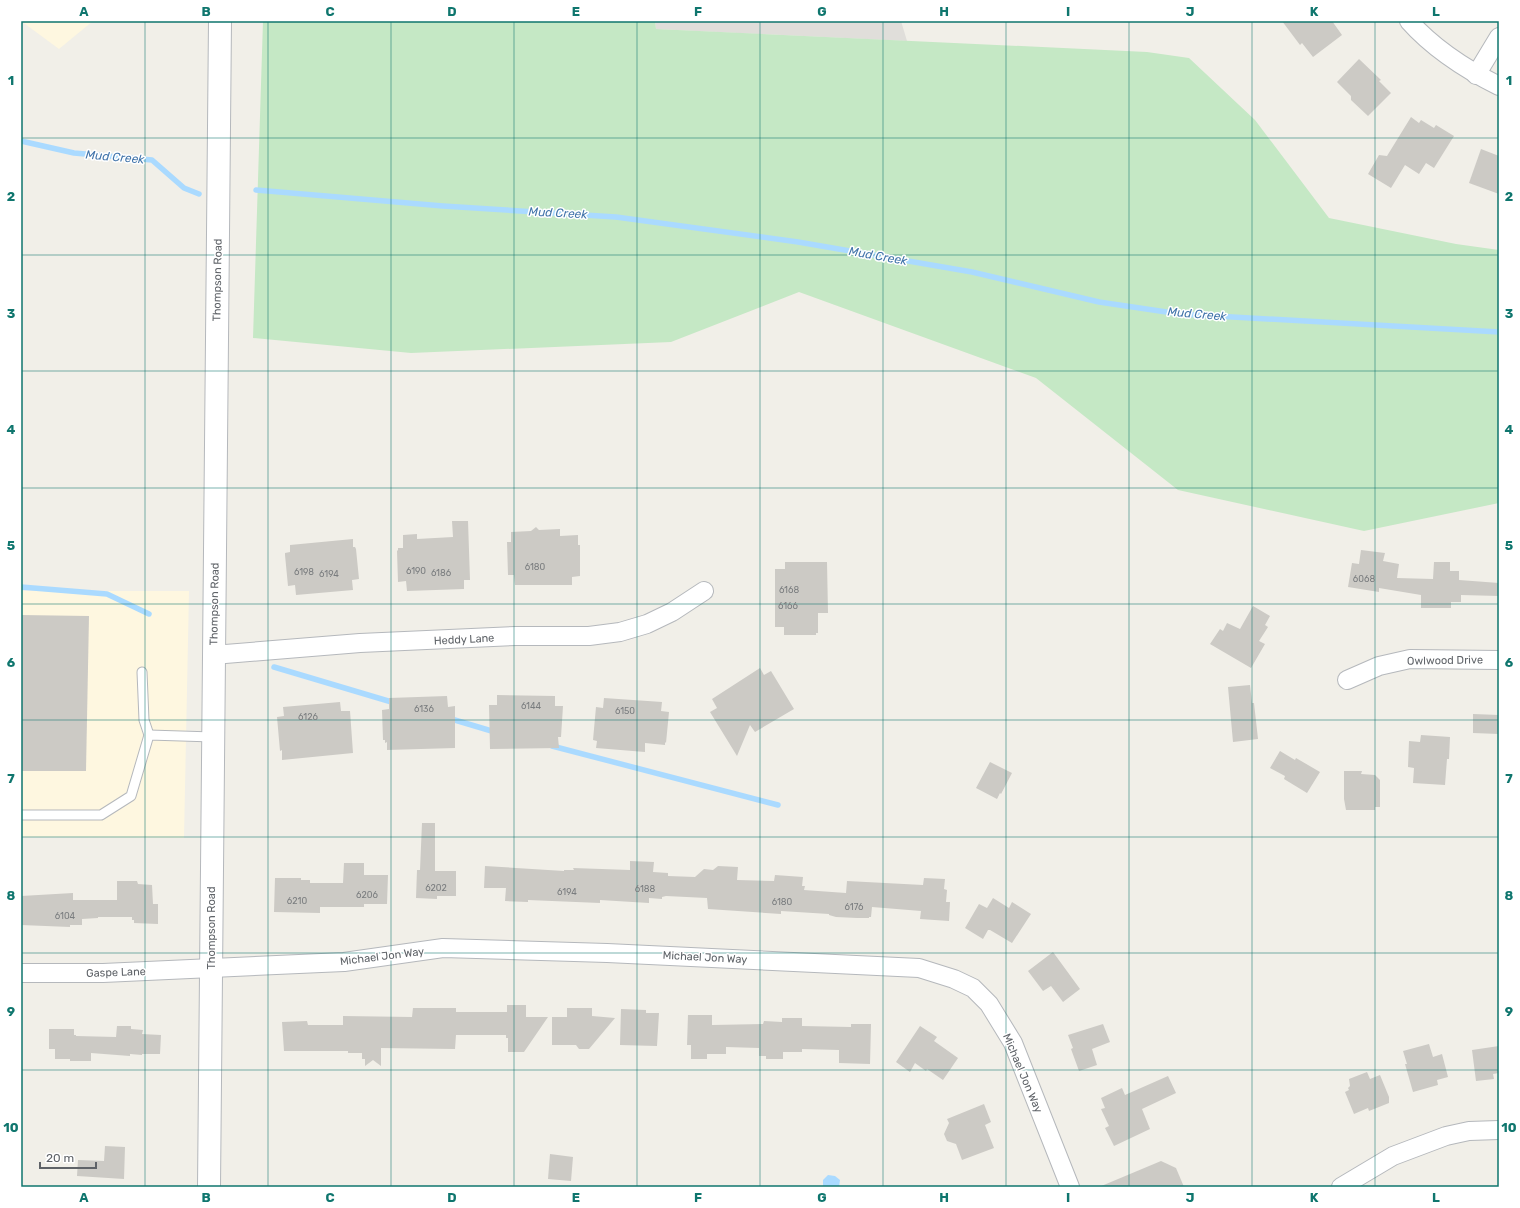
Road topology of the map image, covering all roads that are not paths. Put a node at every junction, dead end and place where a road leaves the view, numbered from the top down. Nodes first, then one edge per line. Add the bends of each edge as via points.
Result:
1 (220, 21) edge
2 (1409, 21) edge
3 (1499, 37) edge
4 (1476, 74) junction
5 (1499, 86) edge
6 (704, 591) dead end
7 (213, 656) junction
8 (1499, 660) edge
9 (142, 672) dead end
10 (1347, 680) dead end
11 (149, 735) junction
12 (213, 737) junction
13 (21, 815) edge
14 (211, 968) junction
15 (21, 972) edge
16 (1499, 1130) edge
17 (1350, 1185) edge
18 (209, 1187) edge
19 (1070, 1187) edge

1 - 7 street, Thompson Road
2 - 4 street via 1422,35
3 - 4 street
4 - 5 street
6 - 7 street, Heddy Lane via 672,612 647,624 620,632 589,636 516,636 360,644
7 - 12 street, Thompson Road
8 - 10 street, Owlwood Drive via 1410,659 1379,666
9 - 11 lane via 144,720
11 - 12 lane
11 - 13 lane via 131,796 101,815
12 - 14 street, Thompson Road
14 - 15 street, Gaspe Lane via 103,973
14 - 18 street, Thompson Road
14 - 19 street, Michael Jon Way via 344,962 443,948 608,952 919,968 973,988 989,1004 1013,1044
16 - 17 street via 1469,1131 1446,1136 1393,1156

